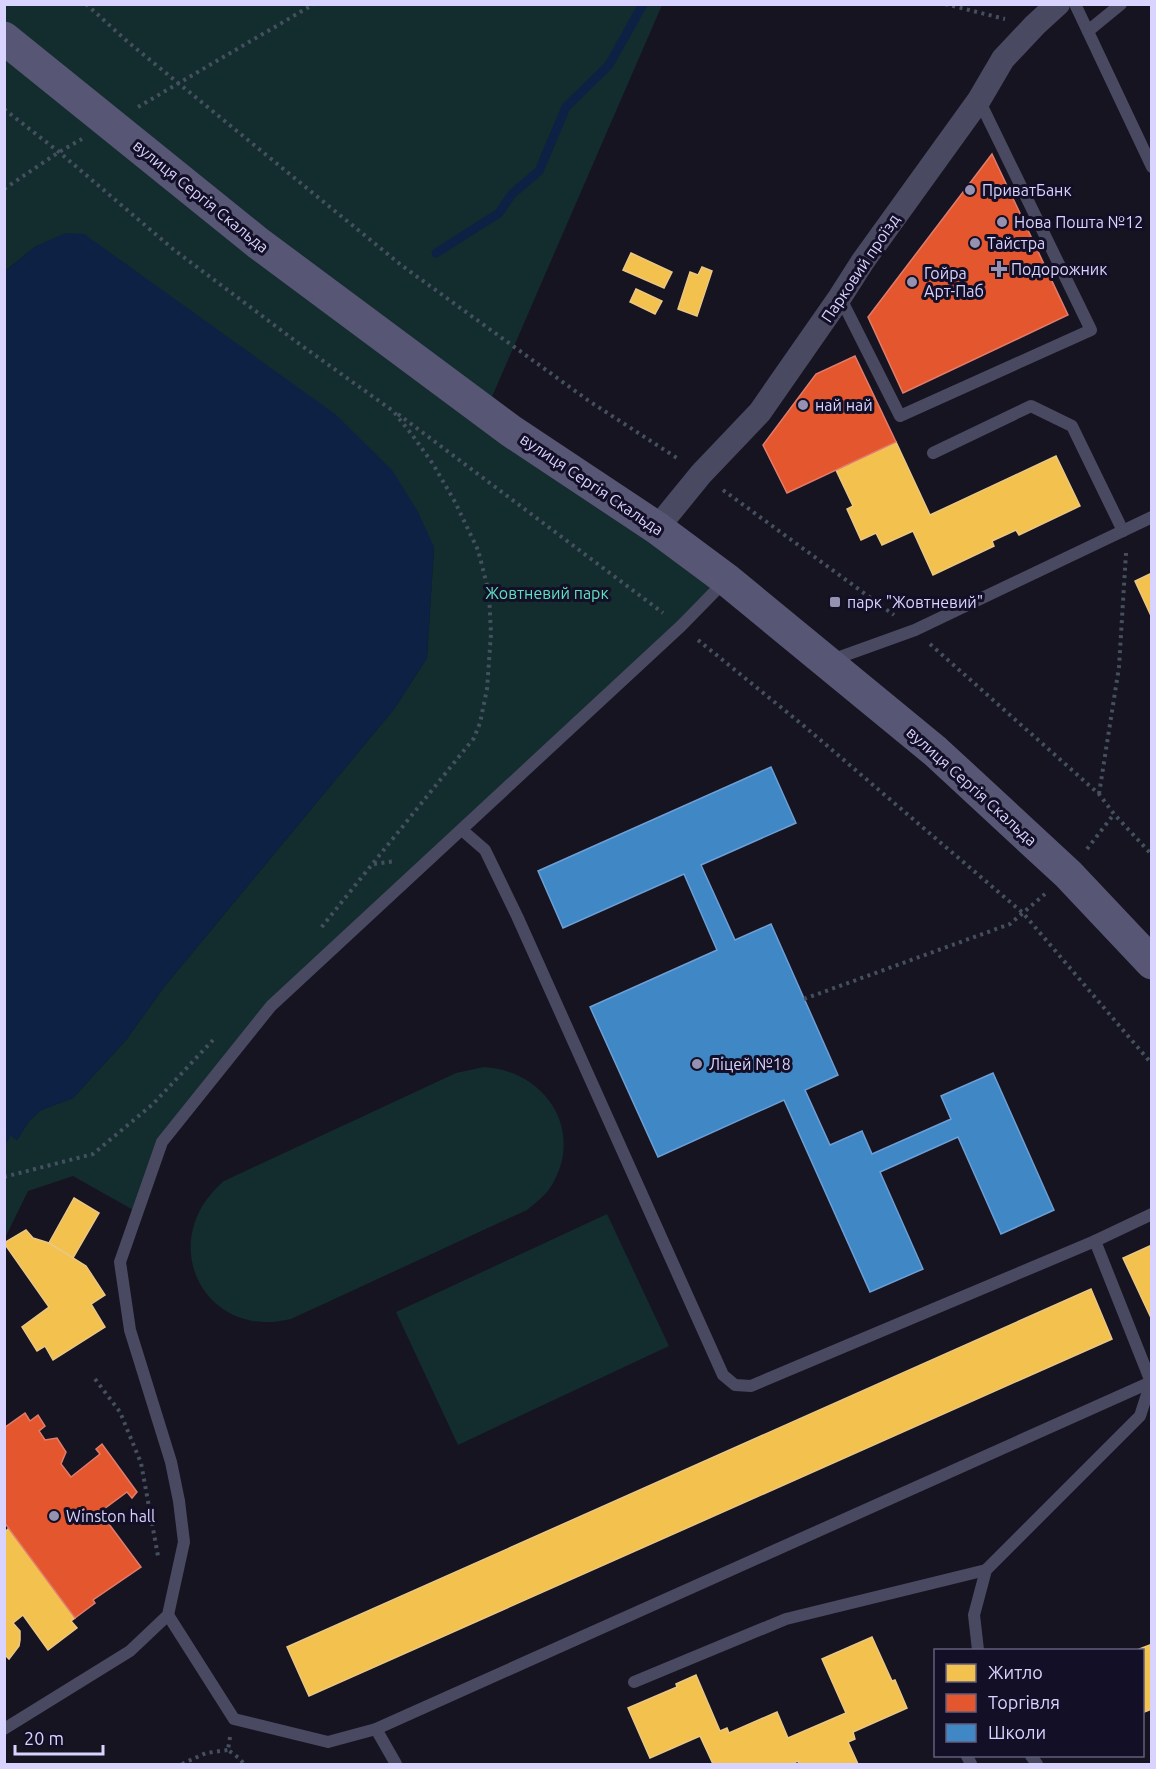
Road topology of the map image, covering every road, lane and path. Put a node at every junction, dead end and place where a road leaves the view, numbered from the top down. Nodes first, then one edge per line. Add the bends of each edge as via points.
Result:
1 (86, 4) edge
2 (314, 4) edge
3 (945, 4) edge
4 (1058, 4) edge
5 (1075, 4) edge
6 (1121, 4) edge
7 (1035, 25) junction
8 (1088, 32) junction
9 (4, 38) edge
10 (178, 84) junction
11 (979, 100) junction
12 (4, 109) edge
13 (59, 152) junction
14 (1152, 167) edge
15 (4, 189) edge
16 (840, 297) junction
17 (393, 411) junction
18 (933, 453) dead end
19 (701, 474) junction
20 (1152, 517) edge
21 (657, 528) junction
22 (1123, 531) junction
23 (727, 580) junction
24 (681, 626) junction
25 (915, 630) junction
26 (828, 661) junction
27 (1099, 794) junction
28 (1114, 814) junction
29 (462, 830) junction
30 (1152, 855) edge
31 (1068, 874) junction
32 (1023, 913) junction
33 (319, 930) dead end
34 (1152, 963) edge
35 (804, 999) dead end
36 (216, 1038) dead end
37 (1152, 1064) edge
38 (4, 1177) edge
39 (1152, 1214) edge
40 (1095, 1241) junction
41 (95, 1379) dead end
42 (1151, 1383) edge
43 (158, 1556) dead end
44 (986, 1570) junction
45 (168, 1615) junction
46 (978, 1649) edge
47 (634, 1682) dead end
48 (234, 1719) junction
49 (4, 1729) edge
50 (376, 1729) junction
51 (228, 1750) junction
52 (182, 1764) edge
53 (244, 1764) edge
54 (396, 1764) edge

1 - 10 path
2 - 10 path
3 - 7 path
4 - 7 street, Парковий проїзд
5 - 8 lane
6 - 8 lane
7 - 11 street, Парковий проїзд via 1003,59
8 - 14 lane
9 - 21 main road, вулиця Сергія Скальда via 258,243 512,431
10 - 19 path via 401,265 589,401
11 - 16 street, Парковий проїзд
11 - 16 lane via 1091,330 900,416
12 - 13 path
13 - 15 path
13 - 17 path via 173,249
16 - 19 street, Парковий проїзд via 760,412
17 - 24 path
17 - 33 path via 434,464 478,550 489,593 487,689 480,723 467,749
18 - 22 lane via 1031,406 1072,426
19 - 21 street, Парковий проїзд
19 - 25 path
20 - 22 lane
21 - 23 main road, вулиця Сергія Скальда
22 - 25 lane
22 - 27 path via 1126,545 1119,668
23 - 24 lane
23 - 26 main road, вулиця Сергія Скальда
24 - 29 lane
24 - 32 path
25 - 26 lane
25 - 27 path
26 - 31 main road, вулиця Сергія Скальда via 935,751
27 - 28 path
28 - 30 path
28 - 31 path
29 - 40 lane via 484,850 503,888 723,1374 735,1385 751,1386 769,1379
29 - 45 lane via 271,1006 162,1142 120,1262 130,1330 171,1462 179,1501 184,1542
31 - 32 path
31 - 34 main road, вулиця Сергія Скальда
32 - 35 path via 1010,924
32 - 37 path
36 - 38 path via 153,1104 93,1154
39 - 40 lane
40 - 42 lane
41 - 43 path via 120,1412 141,1463
42 - 44 lane via 1140,1416
42 - 50 lane
44 - 46 lane via 974,1615
44 - 47 lane via 786,1619
45 - 48 lane
45 - 49 lane via 130,1651
48 - 50 lane via 328,1743
48 - 51 path
50 - 54 lane
51 - 52 path via 206,1753
51 - 53 path

